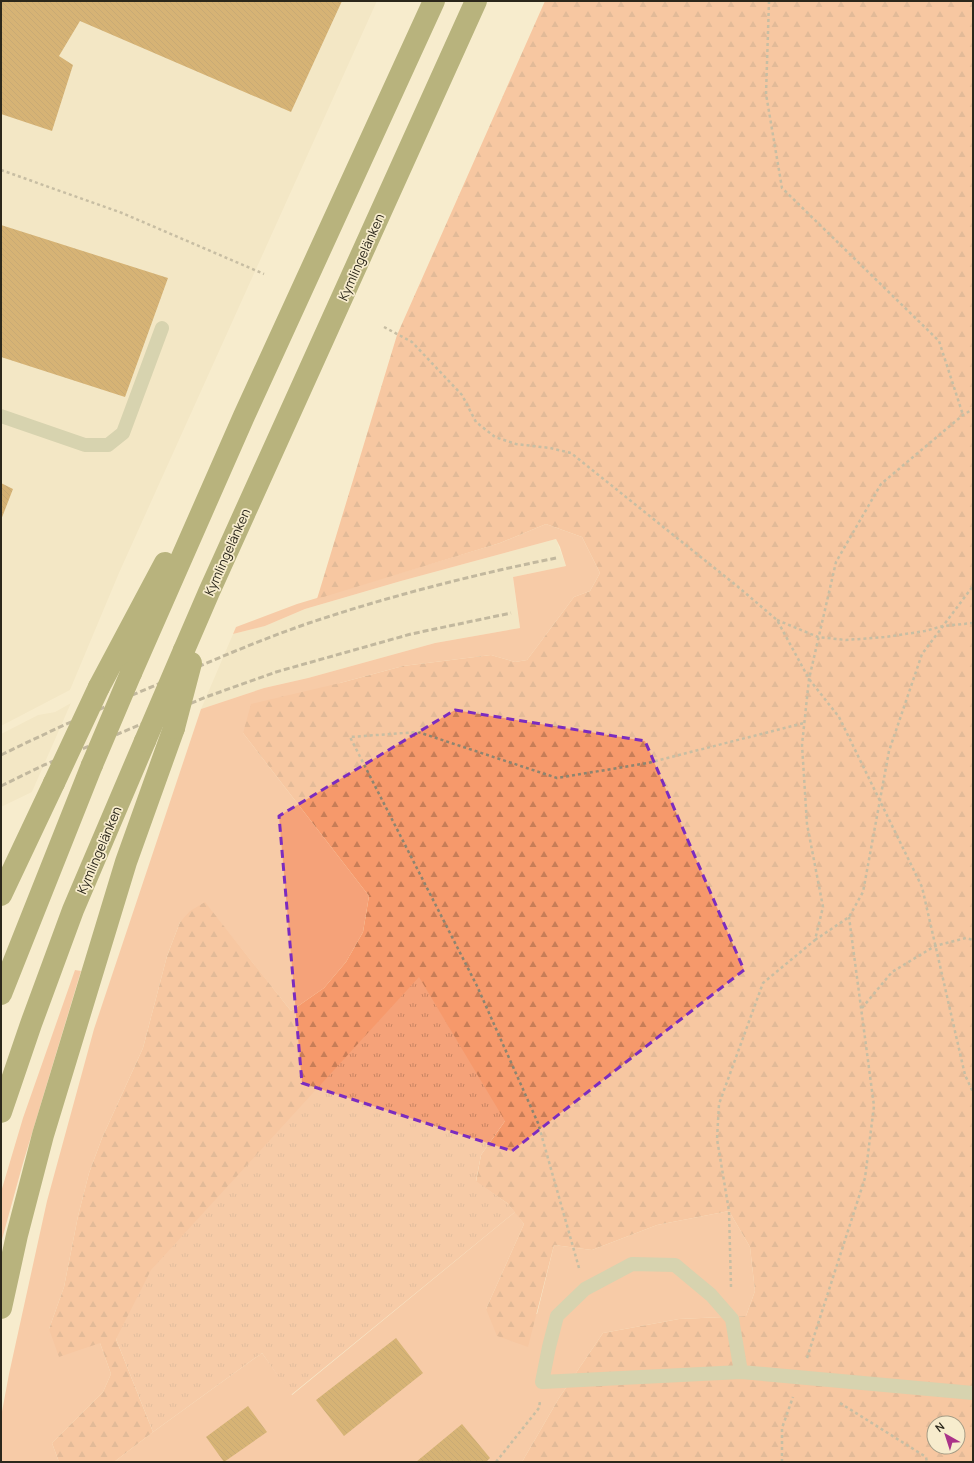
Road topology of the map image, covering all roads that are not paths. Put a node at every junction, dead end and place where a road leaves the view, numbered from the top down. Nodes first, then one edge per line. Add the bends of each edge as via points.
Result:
1 (434, 1) edge
2 (476, 1) edge
3 (162, 328) dead end
4 (1, 416) edge
5 (244, 416) junction
6 (190, 648) junction
7 (1, 895) edge
8 (1, 994) edge
9 (1, 1112) edge
10 (1, 1308) edge
11 (741, 1372) junction
12 (973, 1392) edge

1 - 5 highway
2 - 6 highway, Kymlingelänken via 209,592
3 - 4 lane via 123,433 108,445 85,445
5 - 7 highway, bridge via 99,687
5 - 8 highway, bridge via 92,765
6 - 9 highway, Kymlingelänken, bridge via 145,741 73,910
6 - 10 highway, bridge via 174,728 126,862 43,1135
11 - 11 lane via 732,1319 711,1295 675,1265 632,1264 585,1289 557,1316 542,1382
11 - 12 lane

